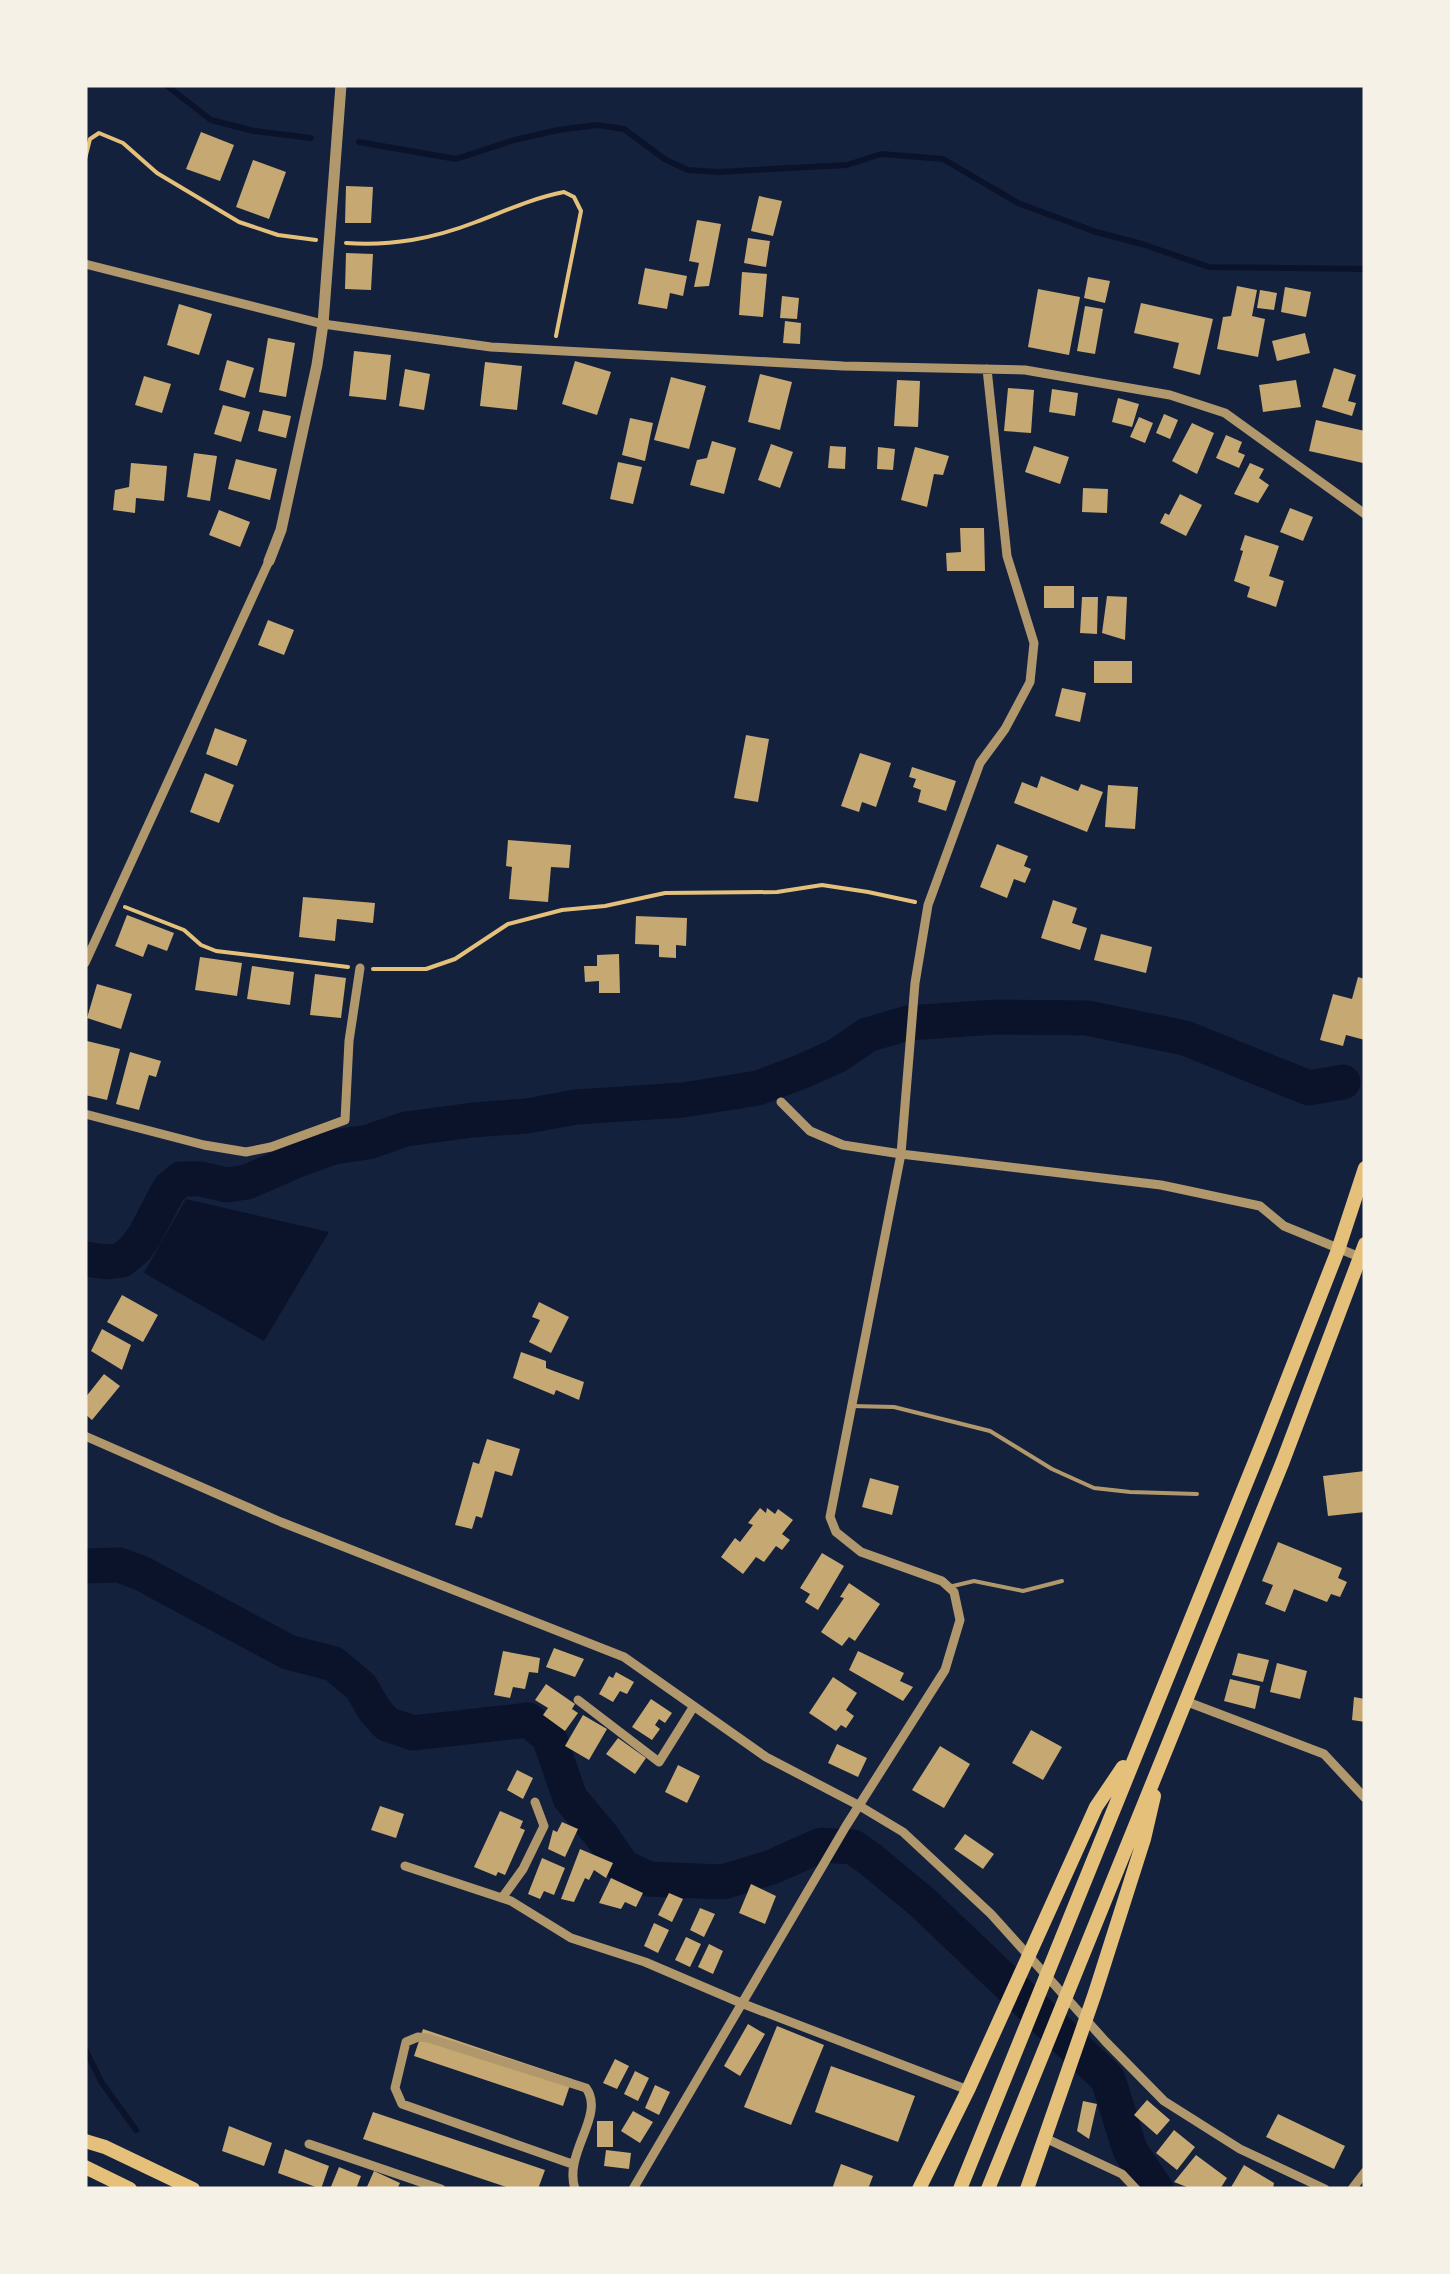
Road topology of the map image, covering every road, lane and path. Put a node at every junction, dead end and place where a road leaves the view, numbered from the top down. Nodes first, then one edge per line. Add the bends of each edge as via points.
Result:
1 (341, 85) edge
2 (85, 159) edge
3 (330, 241) junction
4 (85, 264) edge
5 (323, 324) junction
6 (553, 350) junction
7 (987, 368) junction
8 (1365, 514) edge
9 (269, 562) joint
10 (111, 902) junction
11 (928, 905) junction
12 (85, 962) edge
13 (360, 968) junction
14 (781, 1102) dead end
15 (85, 1114) edge
16 (901, 1154) junction
17 (1365, 1168) edge
18 (1338, 1250) junction
19 (1363, 1253) edge
20 (852, 1406) junction
21 (85, 1436) edge
22 (1197, 1494) dead end
23 (1062, 1581) dead end
24 (948, 1587) junction
25 (578, 1700) dead end
26 (1185, 1701) junction
27 (694, 1706) junction
28 (1140, 1740) junction
29 (1164, 1751) junction
30 (1365, 1798) edge
31 (535, 1802) dead end
32 (858, 1805) junction
33 (405, 1866) dead end
34 (502, 1898) junction
35 (741, 2002) junction
36 (968, 2090) junction
37 (1045, 2138) junction
38 (85, 2141) edge
39 (309, 2144) dead end
40 (572, 2164) junction
41 (85, 2167) edge
42 (1365, 2172) edge
43 (130, 2189) edge
44 (193, 2189) edge
45 (441, 2189) edge
46 (575, 2189) edge
47 (633, 2189) edge
48 (919, 2189) edge
49 (960, 2189) edge
50 (988, 2189) edge
51 (1028, 2189) edge
52 (1136, 2189) edge
53 (1325, 2189) edge
54 (1352, 2189) edge

1 - 3 street
2 - 3 path via 99,132 124,142 156,174 239,222
3 - 5 street
3 - 6 path via 419,240 564,192 581,211
4 - 5 street
5 - 6 street
5 - 9 street
6 - 7 street
7 - 8 street via 1170,395 1225,413
7 - 11 street via 1008,556 1034,643 1030,682 980,764
9 - 10 street
10 - 12 street
10 - 13 path via 184,930 216,951
11 - 13 path via 822,885 665,894 508,924 455,959 426,969
11 - 16 street
13 - 15 street via 345,1120 246,1152
14 - 16 street via 810,1131 843,1146
16 - 18 street via 1161,1185 1260,1206 1284,1226
16 - 20 street
17 - 18 highway
18 - 19 street
18 - 28 highway
19 - 26 highway
20 - 22 lane via 894,1407 990,1431 1094,1488
20 - 24 street via 830,1518 836,1532 861,1552
21 - 27 street via 281,1522 624,1656
23 - 24 lane via 1023,1590 974,1580
24 - 32 street via 960,1620 945,1670
25 - 27 street via 659,1762
26 - 29 highway
26 - 30 street via 1324,1754
27 - 32 street via 766,1757
28 - 36 highway via 1096,1807
28 - 49 highway
29 - 37 highway via 1144,1840
29 - 50 highway
31 - 34 street via 544,1826
32 - 35 street
32 - 53 street via 903,1832 991,1914 1164,2102 1240,2149
33 - 34 street
34 - 35 street via 571,1938
35 - 36 street
35 - 47 street
36 - 48 highway
37 - 51 highway
37 - 52 street via 1122,2174
38 - 44 highway
39 - 45 street
40 - 40 street via 402,2104 395,2088 406,2042 428,2038 586,2088 592,2110
40 - 46 street
41 - 43 highway
42 - 54 street

